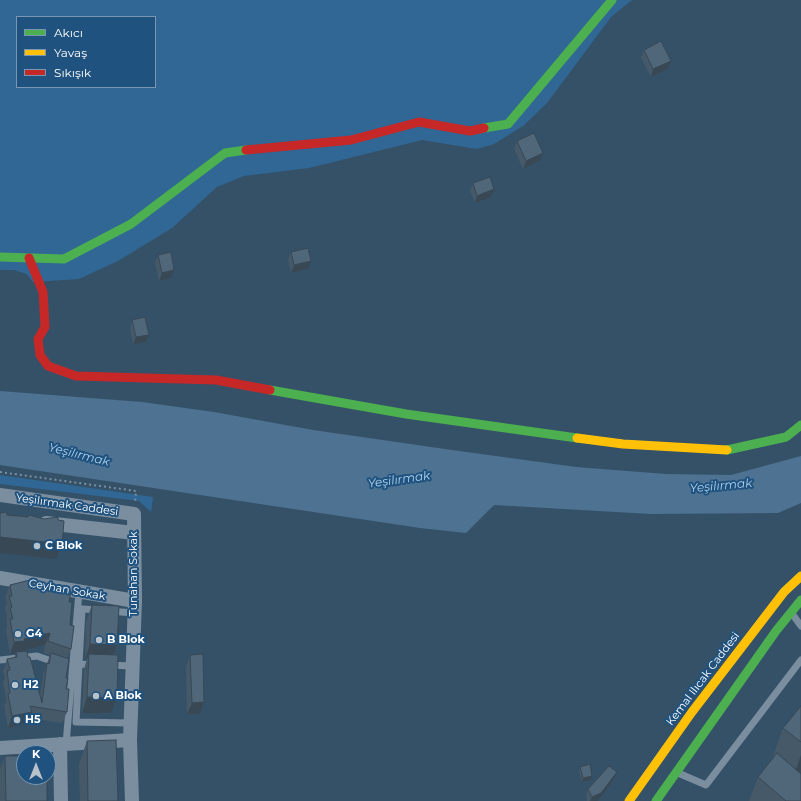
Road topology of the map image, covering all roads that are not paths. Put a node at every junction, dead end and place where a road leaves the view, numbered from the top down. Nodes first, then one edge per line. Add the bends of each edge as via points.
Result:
1 (612, 0) edge
2 (0, 257) edge
3 (28, 258) junction
4 (801, 425) edge
5 (0, 495) edge
6 (134, 514) joint
7 (32, 522) edge
8 (134, 533) junction
9 (801, 576) edge
10 (0, 578) edge
11 (79, 592) junction
12 (801, 600) edge
13 (135, 607) junction
14 (791, 612) junction
15 (801, 626) edge
16 (0, 660) edge
17 (801, 660) edge
18 (79, 664) junction
19 (132, 666) junction
20 (72, 668) junction
21 (130, 723) junction
22 (130, 740) junction
23 (63, 744) junction
24 (0, 748) edge
25 (676, 772) junction
26 (61, 801) edge
27 (132, 801) edge
28 (629, 801) edge
29 (656, 801) edge

1 - 3 main road via 508,124 470,132 419,122 351,140 225,153 124,227 64,259
2 - 3 main road
3 - 4 main road via 43,292 45,327 38,339 40,355 48,366 76,376 216,380 406,414 622,444 724,450 786,436
5 - 6 street, Yeşilırmak Caddesi
6 - 8 street, Tunahan Sokak
7 - 8 street
8 - 13 street, Tunahan Sokak
9 - 28 main road, Kemal Ilıcak Caddesi via 784,592 692,712
10 - 11 street, Ceyhan Sokak
11 - 13 street, Ceyhan Sokak
11 - 20 lane
12 - 14 main road
13 - 18 lane via 82,609
13 - 19 street, Tunahan Sokak
14 - 15 lane
14 - 25 main road
16 - 20 lane via 37,656
17 - 25 lane via 706,785
18 - 19 lane
18 - 21 lane via 76,722
19 - 21 street, Tunahan Sokak
20 - 23 lane
21 - 22 street, Tunahan Sokak
22 - 23 street
22 - 27 street, Tunahan Sokak
23 - 24 street
23 - 26 street
25 - 29 main road

